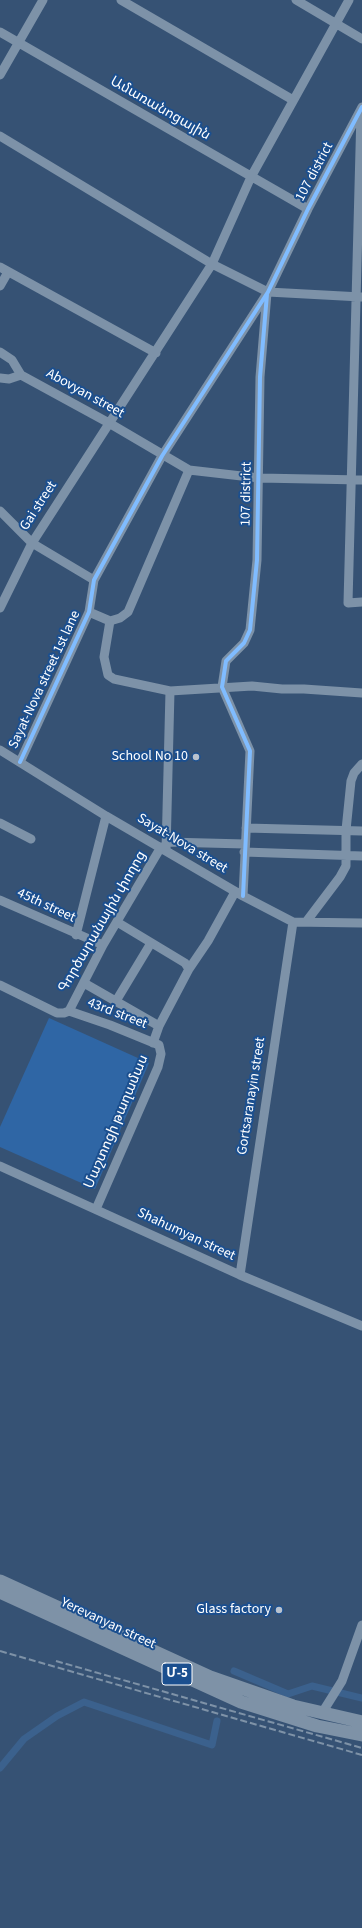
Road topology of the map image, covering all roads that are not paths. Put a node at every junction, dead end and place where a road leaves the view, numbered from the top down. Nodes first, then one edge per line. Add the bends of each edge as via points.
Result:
1 (43, 0) edge
2 (121, 0) edge
3 (296, 0) edge
4 (348, 0) edge
5 (336, 23) junction
6 (0, 32) edge
7 (362, 38) edge
8 (18, 43) junction
9 (0, 75) edge
10 (293, 100) junction
11 (362, 108) edge
12 (0, 136) edge
13 (250, 177) junction
14 (308, 209) junction
15 (212, 264) junction
16 (0, 267) edge
17 (8, 272) junction
18 (0, 286) edge
19 (268, 292) junction
20 (359, 296) edge
21 (0, 352) edge
22 (156, 353) junction
23 (21, 375) junction
24 (0, 378) edge
25 (109, 423) junction
26 (162, 456) junction
27 (189, 470) junction
28 (259, 478) junction
29 (351, 480) junction
30 (362, 480) edge
31 (0, 511) edge
32 (32, 543) junction
33 (94, 580) junction
34 (362, 602) edge
35 (0, 608) edge
36 (89, 612) junction
37 (110, 621) junction
38 (222, 688) junction
39 (170, 691) junction
40 (362, 693) edge
41 (0, 750) edge
42 (20, 762) junction
43 (362, 764) edge
44 (106, 816) junction
45 (0, 823) edge
46 (246, 828) junction
47 (346, 830) junction
48 (362, 831) edge
49 (31, 839) dead end
50 (165, 847) junction
51 (244, 848) junction
52 (347, 856) junction
53 (362, 856) edge
54 (239, 894) junction
55 (0, 900) edge
56 (117, 922) junction
57 (293, 922) junction
58 (306, 922) junction
59 (362, 923) edge
60 (76, 935) junction
61 (151, 943) junction
62 (103, 945) junction
63 (188, 969) junction
64 (84, 983) junction
65 (0, 985) edge
66 (116, 1002) junction
67 (68, 1011) junction
68 (159, 1026) junction
69 (156, 1044) junction
70 (0, 1166) edge
71 (96, 1209) junction
72 (240, 1275) junction
73 (362, 1326) edge
74 (0, 1581) edge
75 (0, 1592) edge
76 (362, 1625) edge
77 (146, 1653) junction
78 (322, 1713) junction
79 (362, 1722) edge
80 (362, 1735) edge

1 - 8 street
2 - 10 street
3 - 5 street
4 - 5 street
5 - 7 street
5 - 10 street
6 - 8 street, Ամառանոցային
8 - 9 street
8 - 13 street, Ամառանոցային
10 - 13 street
11 - 14 street, 107 district
11 - 20 street, 107 district
12 - 15 street
13 - 14 street, Ամառանոցային
13 - 15 street
14 - 19 street, 107 district
15 - 19 street
15 - 22 street
16 - 17 street
17 - 18 street
17 - 22 street
19 - 20 street
19 - 26 street, 107 district
19 - 28 street, 107 district via 260,377
20 - 29 street, 107 district
21 - 23 street, Abovyan street via 12,360
22 - 25 street
23 - 24 street via 9,379
23 - 25 street, Abovyan street
25 - 26 street, Abovyan street
25 - 32 street, Gai street
26 - 27 street, Abovyan street
26 - 33 street, Sayat-Nova street 1st lane
27 - 28 street
27 - 37 street via 128,612
28 - 29 street
28 - 38 street, 107 district via 257,560 250,630 244,644 226,661
29 - 30 street
29 - 34 street, 107 district via 348,602
31 - 32 street
32 - 33 street
32 - 35 street, Gai street
33 - 36 street, Sayat-Nova street 1st lane
36 - 37 street
36 - 42 street, Sayat-Nova street 1st lane
37 - 39 street via 104,657 108,676
38 - 39 street
38 - 40 street via 252,686
38 - 46 street via 250,751
39 - 50 street
41 - 42 street, Sayat-Nova street
42 - 44 street, Sayat-Nova street
43 - 47 street via 351,781
44 - 50 street, Sayat-Nova street
44 - 60 street
45 - 49 street
46 - 47 street
46 - 51 street
47 - 48 street
47 - 52 street
50 - 51 street
50 - 54 street, Sayat-Nova street
50 - 56 street, Գործարանային փողոց
51 - 52 street
51 - 54 street
52 - 53 street
52 - 58 street via 346,866 340,877
54 - 57 street, Sayat-Nova street
54 - 63 street, Մաշտոցի թաղամաս
55 - 60 street, 45th street
56 - 61 street
56 - 62 street, Գործարանային փողոց
57 - 58 street, Sayat-Nova street
57 - 72 street, Gortsaranayin street
58 - 59 street, Sayat-Nova street
60 - 62 street, 45th street
61 - 63 street via 184,963
61 - 66 street
62 - 64 street, Գործարանային փողոց
63 - 68 street, Մաշտոցի թաղամաս
64 - 66 street
64 - 67 street, Գործարանային փողոց
65 - 67 street, 43rd street via 57,1013
66 - 68 street
67 - 69 street, 43rd street
68 - 69 street, Մաշտոցի թաղամաս
69 - 71 street, Մաշտոցի թաղամաս via 160,1054 158,1067
70 - 71 street, Shahumyan street
71 - 72 street, Shahumyan street
72 - 73 street, Shahumyan street
74 - 77 highway, Yerevanyan street / Մ-5
75 - 77 highway, Yerevanyan street / Մ-5
76 - 78 street via 342,1681
77 - 78 highway, Yerevanyan street / Մ-5 via 293,1706
77 - 80 highway, Yerevanyan street / Մ-5 via 241,1702 317,1726
78 - 79 highway, Yerevanyan street / Մ-5

